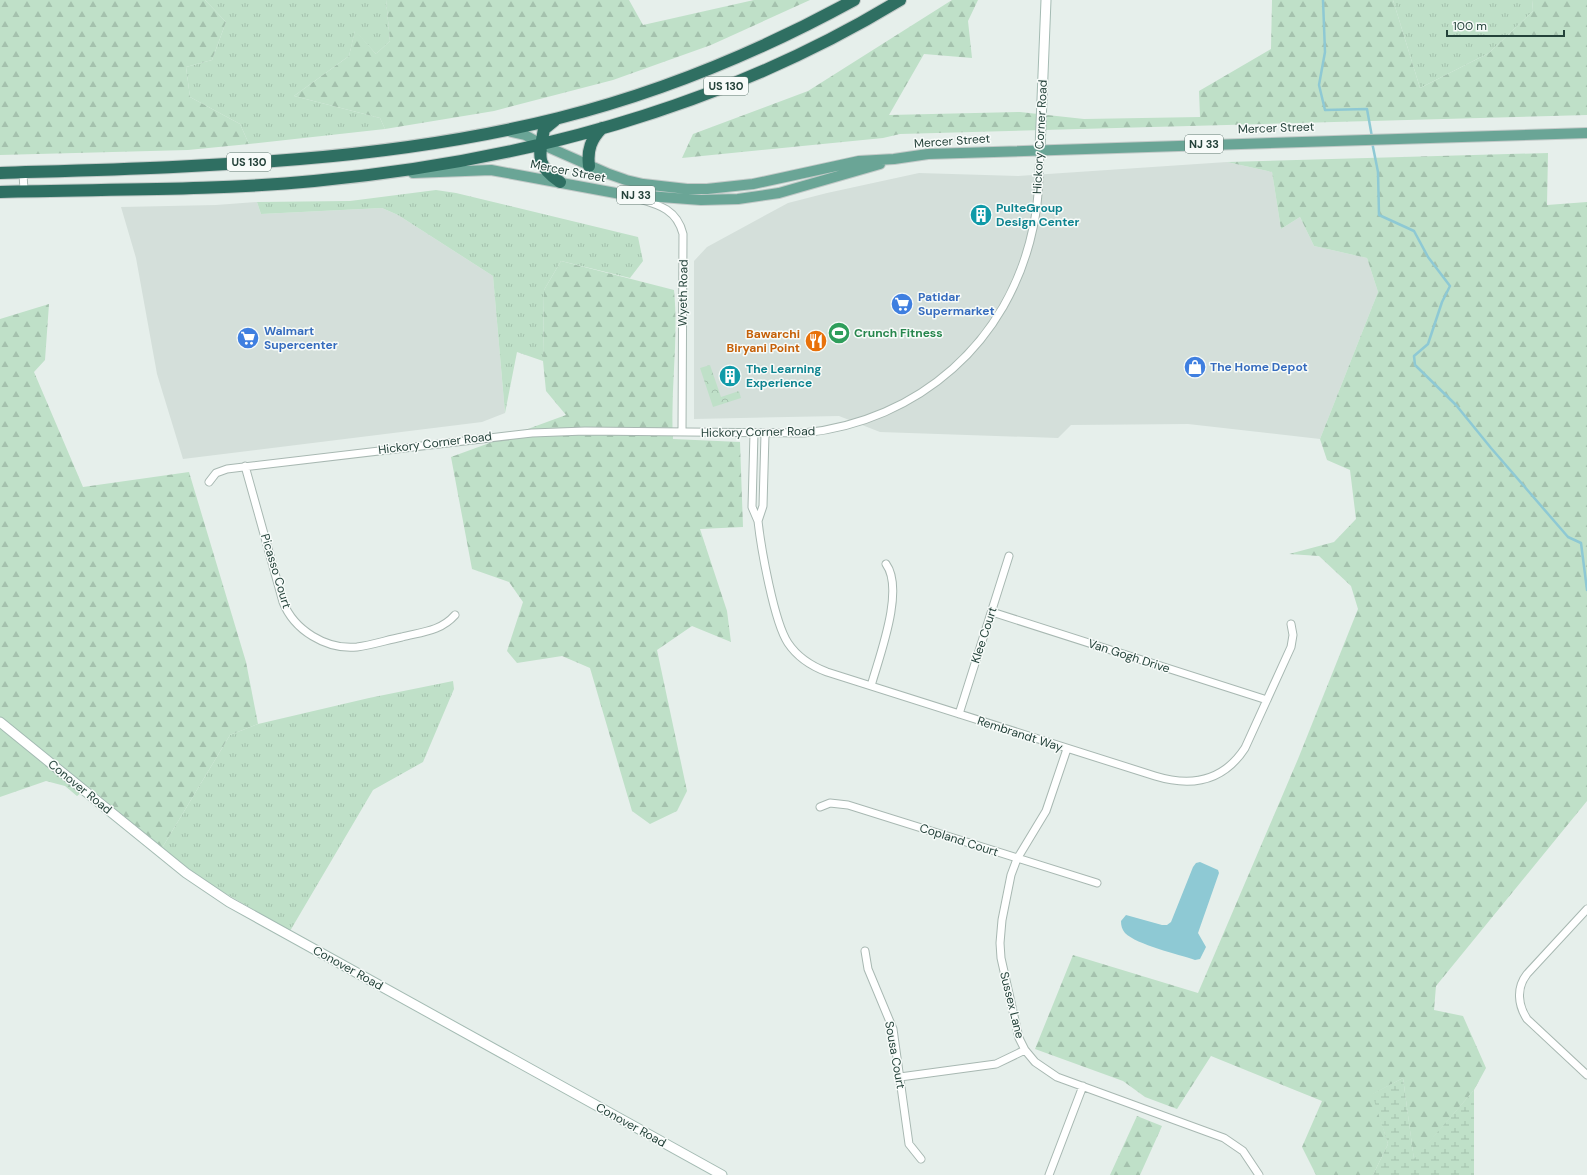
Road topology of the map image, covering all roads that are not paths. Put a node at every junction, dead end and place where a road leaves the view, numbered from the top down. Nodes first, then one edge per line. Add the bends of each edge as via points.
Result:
1 (854, 0) edge
2 (900, 0) edge
3 (1046, 0) edge
4 (558, 118) junction
5 (602, 128) junction
6 (497, 131) junction
7 (1587, 133) edge
8 (542, 144) junction
9 (1040, 149) junction
10 (894, 159) junction
11 (589, 166) junction
12 (23, 173) junction
13 (0, 174) edge
14 (375, 174) junction
15 (560, 182) junction
16 (24, 191) junction
17 (0, 192) edge
18 (621, 194) junction
19 (682, 432) junction
20 (754, 433) junction
21 (765, 434) junction
22 (245, 466) junction
23 (209, 482) dead end
24 (758, 521) junction
25 (1009, 556) dead end
26 (886, 564) dead end
27 (992, 612) junction
28 (455, 615) dead end
29 (1291, 624) dead end
30 (871, 686) junction
31 (1267, 700) junction
32 (959, 714) junction
33 (0, 722) edge
34 (1066, 749) junction
35 (820, 807) dead end
36 (1017, 859) junction
37 (1097, 883) dead end
38 (1587, 910) edge
39 (864, 951) dead end
40 (1025, 1050) junction
41 (1587, 1074) edge
42 (900, 1077) junction
43 (1083, 1086) junction
44 (921, 1159) dead end
45 (722, 1175) edge
46 (1049, 1175) edge
47 (1259, 1175) edge

1 - 4 highway, US 130 via 790,34 713,67 634,96
2 - 5 highway, US 130 via 814,47 741,80 666,109
3 - 9 street, Hickory Corner Road
4 - 6 highway, US 130
4 - 8 highway via 544,129
5 - 8 highway, US 130
5 - 11 highway via 589,147
6 - 8 main road, Mercer Street / NJ 33 via 514,131
6 - 12 highway, US 130 via 448,141 357,153 198,166
7 - 9 main road, Mercer Street / NJ 33
8 - 11 main road, Mercer Street / NJ 33
8 - 14 highway, US 130
8 - 15 highway via 541,163 547,173
9 - 10 main road, Mercer Street / NJ 33 via 928,154
9 - 21 street, Hickory Corner Road via 1034,227 1024,262 1000,312 977,345 962,361 927,390 898,407 867,420 825,430
10 - 11 main road, Mercer Street / NJ 33 via 859,161 753,184 707,189 668,188 643,184
10 - 18 main road, Mercer Street / NJ 33 via 779,193 738,199 701,200
12 - 13 highway, US 130
12 - 16 street
14 - 15 main road, Mercer Street / NJ 33 via 491,170
14 - 16 highway, US 130 via 314,182 221,187
15 - 18 main road, Mercer Street / NJ 33
16 - 17 highway, US 130
18 - 19 street, Wyeth Road via 660,205 672,213 682,228
19 - 20 street, Hickory Corner Road
19 - 22 street, Hickory Corner Road via 532,433
20 - 21 street, Hickory Corner Road
20 - 24 street, Rembrandt Way via 752,507
21 - 24 street, Rembrandt Way via 763,506
22 - 23 street, Hickory Corner Road via 216,473
22 - 28 street, Picasso Court via 283,602 295,622 312,636 332,645 356,647 436,629 448,623
24 - 30 street, Rembrandt Way via 771,589 787,642 810,664
25 - 27 street, Klee Court
26 - 30 street via 891,571 893,582 891,607 886,635
27 - 31 street, Van Gogh Drive
27 - 32 street, Klee Court
29 - 31 street, Rembrandt Way via 1291,647
30 - 32 street, Rembrandt Way
31 - 34 street, Rembrandt Way via 1250,740 1240,756 1226,769 1201,780 1171,781
32 - 34 street, Rembrandt Way
33 - 45 street, Conover Road via 186,873 229,902
34 - 36 street, Sussex Lane via 1046,811
35 - 36 street, Copland Court via 830,803 848,805
36 - 37 street, Copland Court
36 - 40 street, Sussex Lane via 1007,890 1001,950 1017,1032
38 - 41 street via 1527,974 1519,996 1522,1011 1530,1023
39 - 42 street, Sousa Court via 868,969 893,1029
40 - 42 street via 996,1064
40 - 43 street, Sussex Lane via 1035,1062 1052,1075
42 - 44 street, Sousa Court via 909,1144
43 - 46 street
43 - 47 street, Sussex Lane via 1224,1138 1244,1151

